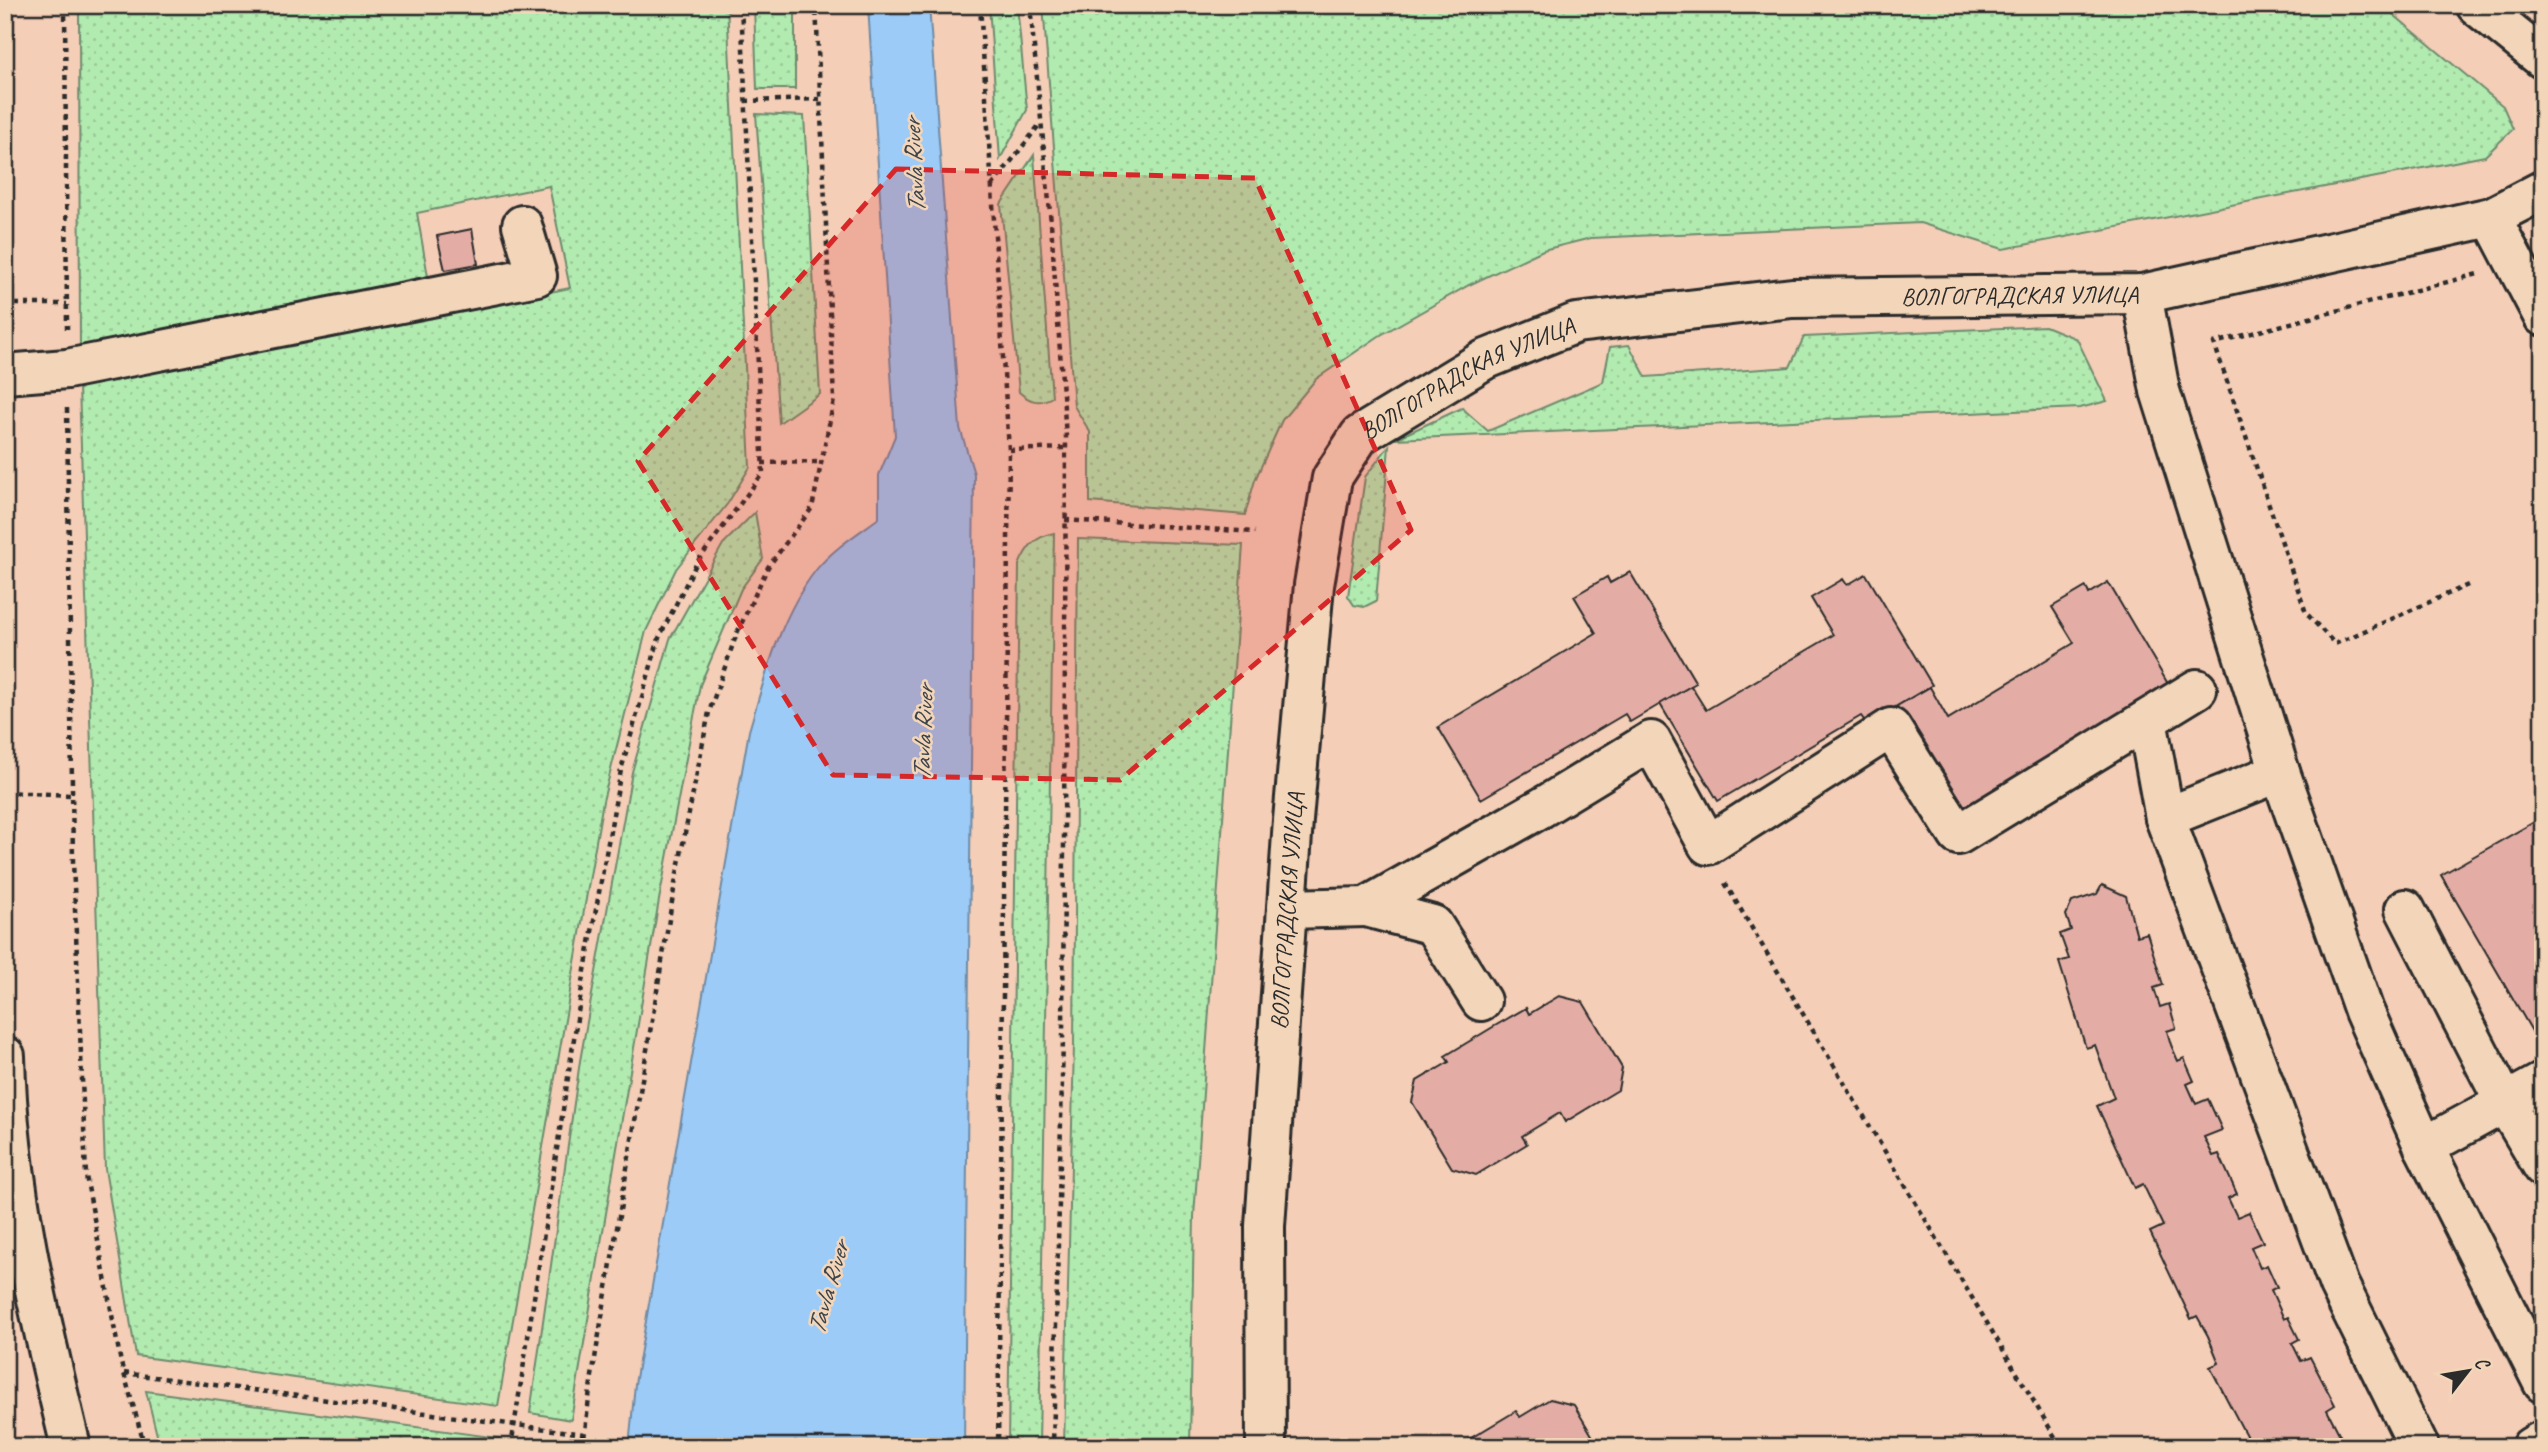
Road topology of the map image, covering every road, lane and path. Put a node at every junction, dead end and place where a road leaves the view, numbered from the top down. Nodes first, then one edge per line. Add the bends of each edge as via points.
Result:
1 (65, 5) edge
2 (741, 5) edge
3 (816, 5) edge
4 (980, 5) edge
5 (1030, 5) edge
6 (2476, 5) edge
7 (2543, 59) edge
8 (820, 99) junction
9 (745, 101) junction
10 (1040, 124) junction
11 (992, 187) junction
12 (2543, 190) edge
13 (2491, 217) junction
14 (522, 225) dead end
15 (2516, 264) junction
16 (2142, 294) junction
17 (5, 304) edge
18 (67, 304) junction
19 (2543, 316) edge
20 (67, 369) junction
21 (5, 374) edge
22 (1066, 448) junction
23 (1009, 450) junction
24 (823, 462) junction
25 (762, 463) junction
26 (1065, 520) junction
27 (1255, 532) dead end
28 (2468, 585) dead end
29 (2197, 689) dead end
30 (2147, 720) junction
31 (2280, 772) junction
32 (5, 792) edge
33 (72, 795) junction
34 (2165, 818) junction
35 (1726, 883) dead end
36 (1366, 907) junction
37 (1287, 909) junction
38 (2405, 909) dead end
39 (1481, 1002) dead end
40 (5, 1056) edge
41 (2543, 1082) edge
42 (2505, 1103) junction
43 (6, 1125) edge
44 (2424, 1147) junction
45 (2543, 1167) edge
46 (124, 1373) junction
47 (2543, 1383) edge
48 (512, 1427) junction
49 (584, 1434) junction
50 (2543, 1440) edge
51 (71, 1447) edge
52 (145, 1447) edge
53 (511, 1447) edge
54 (583, 1447) edge
55 (998, 1447) edge
56 (1053, 1447) edge
57 (1266, 1447) edge
58 (2061, 1447) edge
59 (2419, 1447) edge
60 (2530, 1447) edge

1 - 18 path
2 - 9 path
3 - 8 path
4 - 11 path
5 - 10 path
6 - 7 street
8 - 9 path
8 - 24 path via 834,400
9 - 25 path
10 - 11 path
10 - 22 path
11 - 23 path
12 - 13 street, ВОЛГОГРАДСКАЯ УЛИЦА
13 - 15 street
13 - 16 street, ВОЛГОГРАДСКАЯ УЛИЦА
14 - 20 street via 537,276
15 - 19 street
15 - 28 path via 2214,343 2306,613 2335,644
16 - 31 street via 2160,391
16 - 37 street, ВОЛГОГРАДСКАЯ УЛИЦА via 1792,298 1576,323 1484,360 1360,435 1332,478 1314,584
17 - 18 path
18 - 20 path
20 - 21 street
20 - 33 path
22 - 23 path
22 - 26 path
23 - 55 path
24 - 25 path
24 - 49 path via 812,508 768,567 737,633 709,712 675,884
25 - 48 path via 763,474 697,562 659,638 621,770
26 - 27 path
26 - 56 path via 1063,1040
29 - 30 street
30 - 34 street
30 - 36 street via 1958,835 1891,728 1708,845 1651,741
31 - 34 street
31 - 44 street via 2364,1011
32 - 33 path
33 - 46 path via 86,1176
34 - 59 street via 2339,1285
35 - 58 path
36 - 37 street
36 - 39 street via 1433,925
37 - 57 street, ВОЛГОГРАДСКАЯ УЛИЦА via 1265,1226
38 - 42 street
40 - 43 street
41 - 42 street
42 - 44 street
42 - 45 street
43 - 51 street via 38,1311
44 - 47 street
46 - 48 path
46 - 52 path
48 - 49 path
48 - 53 path
49 - 54 path
50 - 60 street

